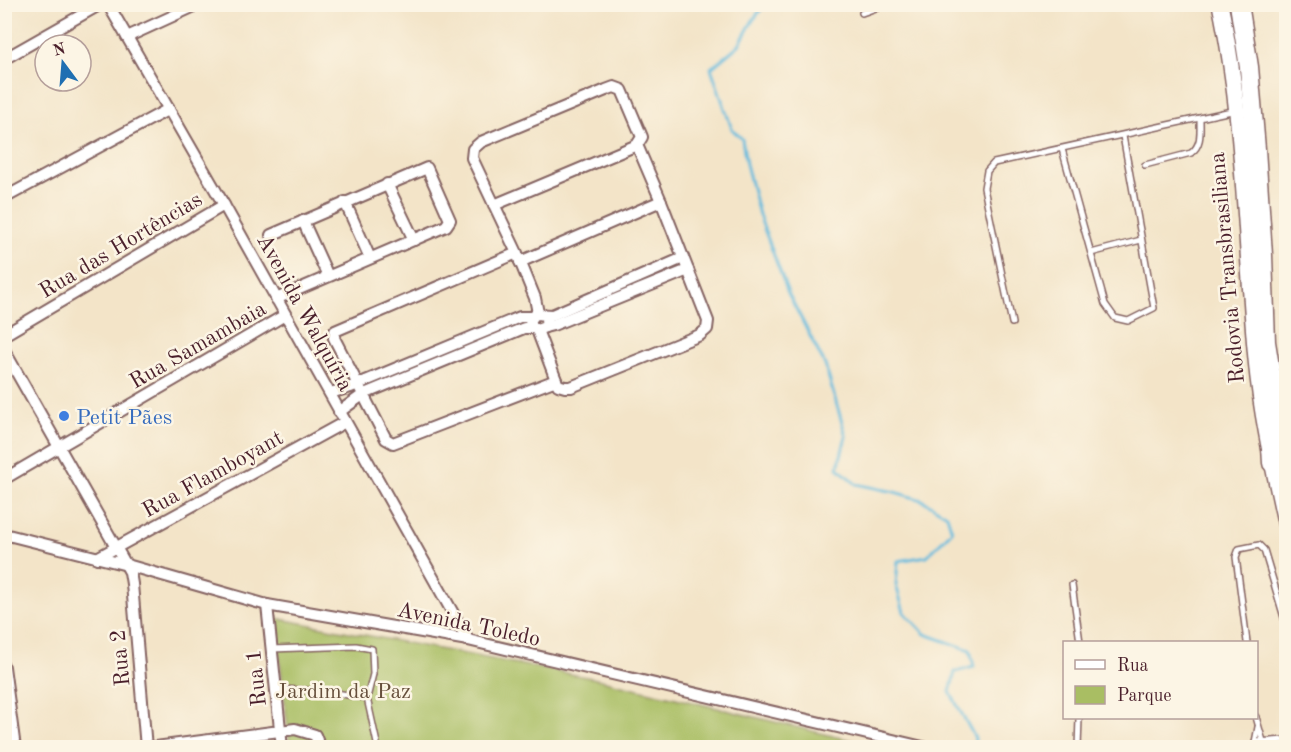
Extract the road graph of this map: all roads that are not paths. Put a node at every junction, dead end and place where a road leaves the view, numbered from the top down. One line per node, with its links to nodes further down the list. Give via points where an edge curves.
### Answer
1 (101, 4): 9 (street)
2 (108, 4): 8 (street, Avenida Walquíria)
3 (199, 4): 8 (street)
4 (887, 4): 7 (lane)
5 (1220, 4): 11 (main road, Rodovia Transbrasiliana)
6 (1239, 4): 45 (highway, Rodovia Transbrasiliana, via 1249,68 1263,255 1266,342 1262,383)
7 (862, 13)
8 (127, 37): 10 (street, Avenida Walquíria)
9 (4, 59)
10 (169, 109): 18 (street); 21 (street, Avenida Walquíria)
11 (1237, 110): 12 (lane); 45 (main road, Rodovia Transbrasiliana, via 1256,363)
12 (1200, 119): 13 (lane); 16 (lane, via 1197,149)
13 (1123, 136): 15 (lane); 26 (lane)
14 (637, 145): 19 (street); 22 (street); 22 (street, via 642,137 622,90 614,87 481,142 471,153)
15 (1062, 149): 27 (lane); 36 (lane, via 994,164 987,171 984,188)
16 (1145, 165)
17 (387, 184): 20 (street); 25 (street); 25 (street, via 427,168 450,220 446,226)
18 (4, 198)
19 (661, 201): 28 (street); 30 (street)
20 (345, 202): 23 (street); 29 (street)
21 (224, 205): 33 (street, Avenida Walquíria); 37 (street, Rua das Hortências)
22 (494, 205): 28 (street)
23 (303, 221): 24 (street); 32 (street)
24 (271, 235)
25 (414, 240): 29 (street)
26 (1141, 240): 27 (lane); 27 (lane, via 1154,308 1128,321 1115,318 1105,304)
27 (1091, 253)
28 (518, 257): 35 (street, via 536,298); 40 (street, via 335,331 334,338)
29 (370, 258): 32 (street)
30 (683, 258): 31 (street); 35 (street)
31 (688, 270): 35 (street, via 553,325); 39 (street, via 708,321 704,332 571,387 558,385)
32 (328, 276): 33 (street)
33 (276, 299): 34 (street, Avenida Walquíria)
34 (285, 315): 41 (street, Avenida Walquíria); 44 (street, Rua Samambaia)
35 (538, 322): 39 (street); 40 (street, via 520,317)
36 (1012, 324)
37 (4, 335)
38 (4, 350): 44 (street)
39 (556, 380): 40 (street, via 393,443 386,439)
40 (361, 389): 41 (street); 42 (street)
41 (330, 393): 42 (street, Avenida Walquíria)
42 (339, 412): 43 (street, Avenida Walquíria)
43 (345, 422): 49 (street, Rua Flamboyant); 55 (street, Avenida Walquíria)
44 (60, 447): 46 (street, Rua Samambaia); 49 (street)
45 (1279, 465): 47 (main road, Rodovia Transbrasiliana)
46 (4, 479)
47 (1287, 526)
48 (4, 534): 50 (street, Avenida Toledo)
49 (116, 548): 50 (street, Rua Flamboyant); 51 (street)
50 (97, 558): 51 (street, Avenida Toledo)
51 (127, 565): 53 (street, Avenida Toledo); 70 (street, Rua 2)
52 (1072, 585): 56 (lane)
53 (267, 604): 55 (street, Avenida Toledo); 58 (street, Rua 1)
54 (1287, 624): 57 (lane, via 1264,550 1258,545 1239,549 1236,557)
55 (468, 640): 74 (street, Avenida Toledo)
56 (1080, 641)
57 (1247, 641)
58 (272, 649): 60 (street, Rua 1); 61 (lane, via 372,649 373,674)
59 (4, 667): 69 (street)
60 (277, 689): 61 (lane); 65 (street, Rua 1)
61 (367, 698): 73 (lane)
62 (1078, 719): 75 (lane)
63 (1257, 719): 64 (lane)
64 (1258, 725): 67 (lane); 68 (lane)
65 (280, 731): 70 (street); 71 (street, Rua 1); 72 (street, via 295,729 315,735)
66 (1287, 740): 67 (lane)
67 (1265, 744): 68 (lane)
68 (1257, 745)
69 (15, 747)
70 (147, 747)
71 (282, 747)
72 (320, 747)
73 (378, 747)
74 (927, 747)
75 (1078, 747)

